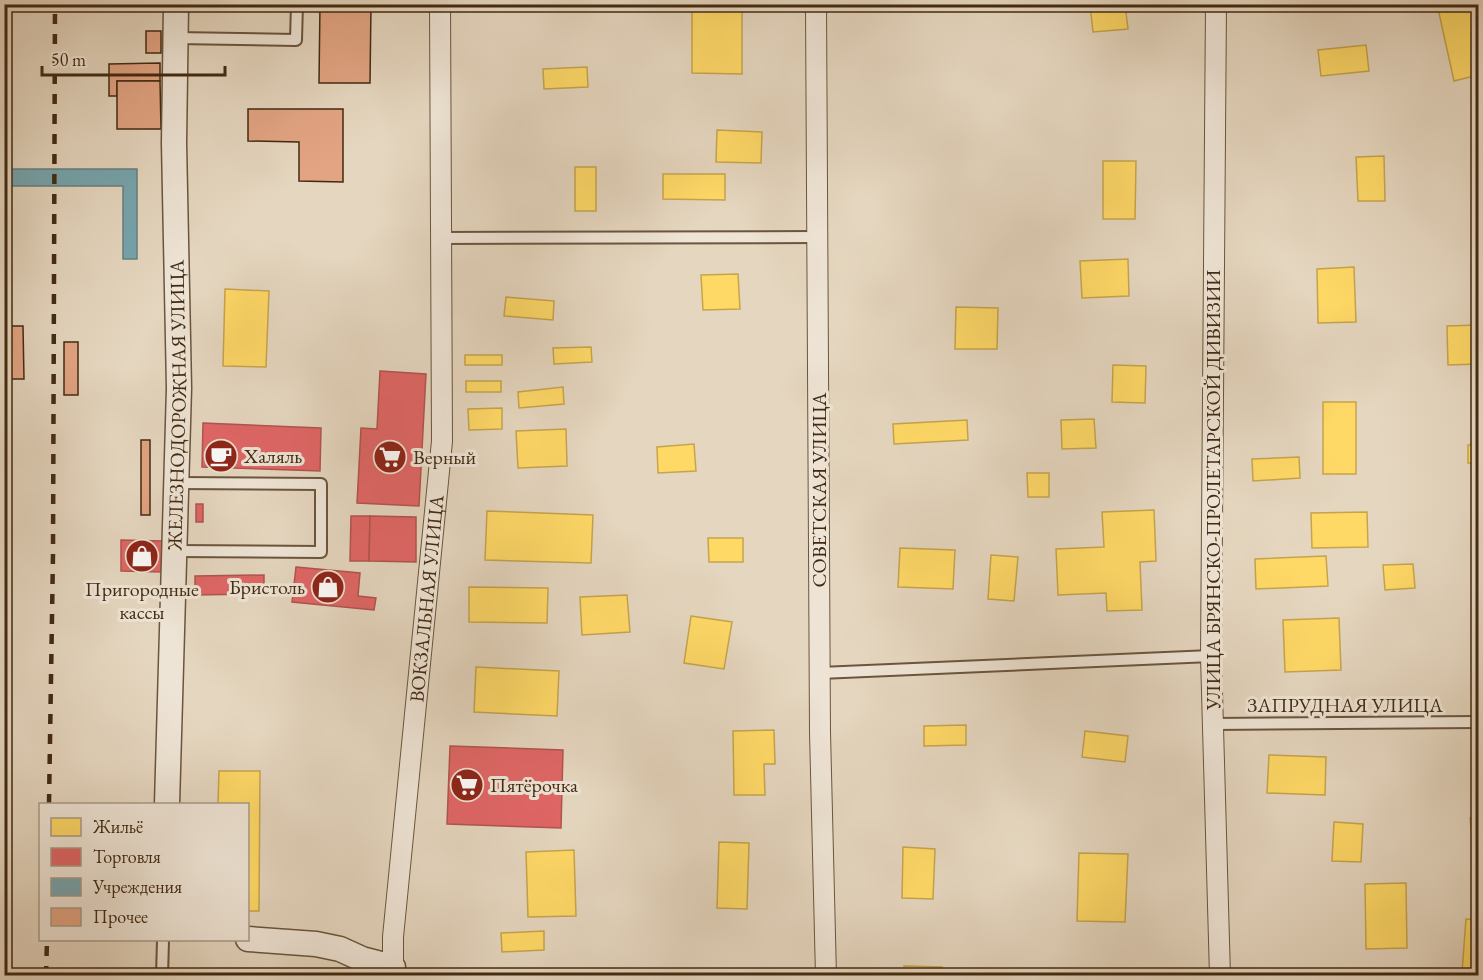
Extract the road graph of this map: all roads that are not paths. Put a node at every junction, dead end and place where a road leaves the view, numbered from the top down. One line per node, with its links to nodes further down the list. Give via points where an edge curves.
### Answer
1 (176, 4): 6 (street, ЖЕЛЕЗНОДОРОЖНАЯ УЛИЦА)
2 (297, 4): 6 (lane, via 296,40)
3 (440, 4): 8 (street, ВОКЗАЛЬНАЯ УЛИЦА)
4 (816, 4): 7 (street, СОВЕТСКАЯ УЛИЦА)
5 (1216, 4): 11 (street, УЛИЦА БРЯНСКО-ПРОЛЕТАРСКОЙ ДИВИЗИИ)
6 (175, 38): 9 (street, ЖЕЛЕЗНОДОРОЖНАЯ УЛИЦА)
7 (817, 237): 8 (lane); 12 (street, СОВЕТСКАЯ УЛИЦА)
8 (441, 238): 18 (street, ВОКЗАЛЬНАЯ УЛИЦА, via 442,441 393,936)
9 (177, 483): 10 (street, ЖЕЛЕЗНОДОРОЖНАЯ УЛИЦА); 10 (lane, via 321,484 321,552)
10 (175, 551): 15 (street, ЖЕЛЕЗНОДОРОЖНАЯ УЛИЦА)
11 (1211, 656): 12 (lane); 14 (street, УЛИЦА БРЯНСКО-ПРОЛЕТАРСКОЙ ДИВИЗИИ)
12 (820, 673): 20 (street, СОВЕТСКАЯ УЛИЦА)
13 (1479, 722): 14 (lane, ЗАПРУДНАЯ УЛИЦА)
14 (1212, 724): 21 (street, УЛИЦА БРЯНСКО-ПРОЛЕТАРСКОЙ ДИВИЗИИ)
15 (168, 803)
16 (249, 939): 18 (street, via 340,949)
17 (163, 941): 19 (lane)
18 (393, 971)
19 (162, 975)
20 (826, 975)
21 (1220, 975)

